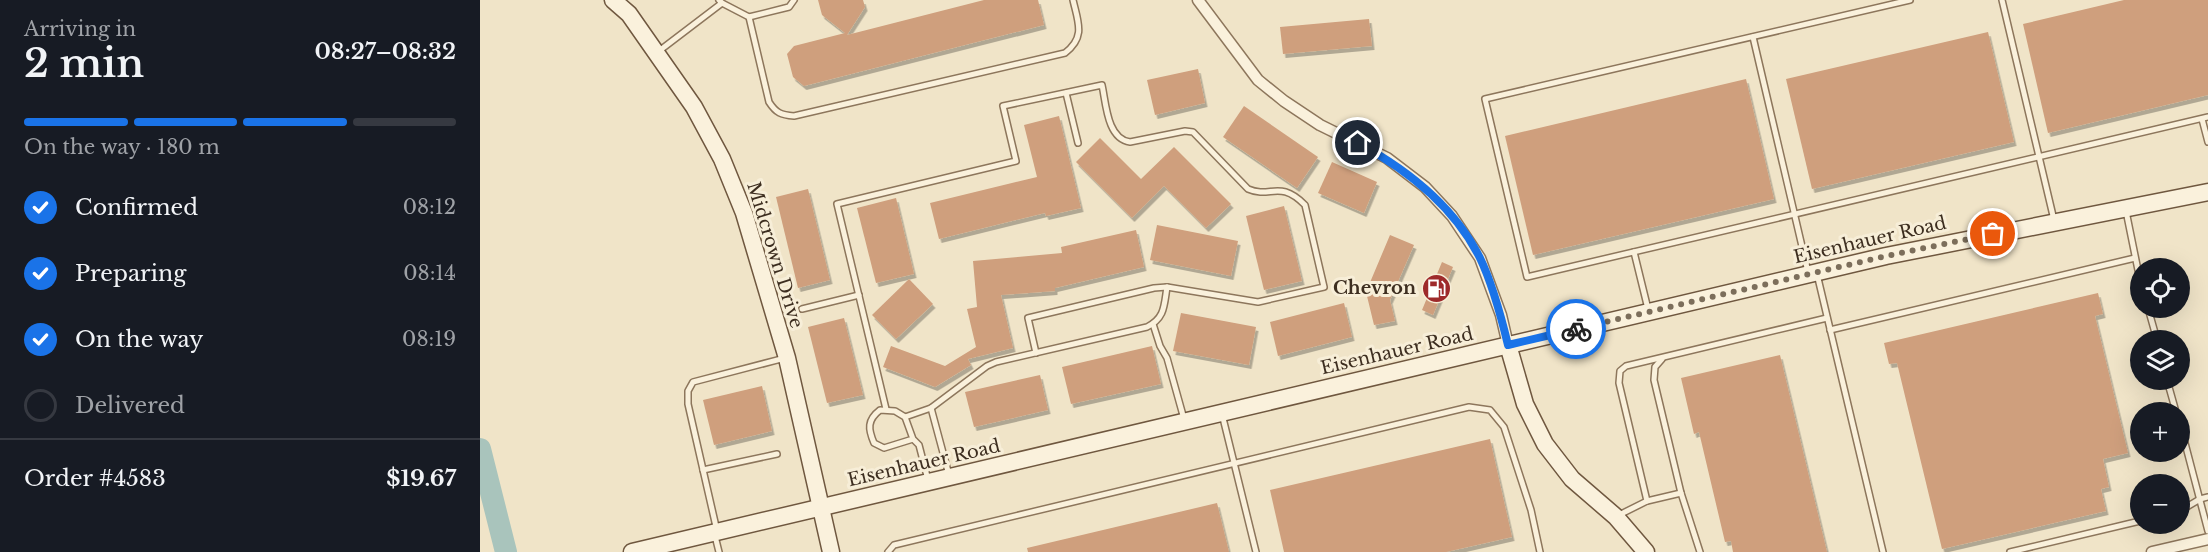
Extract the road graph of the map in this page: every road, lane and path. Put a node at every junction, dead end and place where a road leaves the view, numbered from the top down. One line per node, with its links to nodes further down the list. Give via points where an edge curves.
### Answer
1 (613, 0): 10 (main road, Midcrown Drive)
2 (794, 0): 8 (lane, via 789,6)
3 (1073, 0): 8 (lane, via 1079,38 1065,53 794,116 782,115 769,102)
4 (1198, 0): 31 (street, via 1258,80 1284,102 1320,125 1387,158 1445,208 1480,258)
5 (1910, 0): 9 (lane)
6 (2002, 0): 15 (lane)
7 (721, 2): 8 (lane); 10 (lane)
8 (749, 17)
9 (1753, 37): 18 (lane); 20 (lane, via 1485,99 1527,277)
10 (658, 52): 34 (main road, Midcrown Drive, via 722,159 744,213)
11 (1066, 93): 14 (lane); 24 (lane, via 1102,85 1112,130 1124,141 1193,132 1248,189 1285,191 1305,205 1324,287 1258,302); 25 (lane, via 1003,106 1016,161 837,204)
12 (2205, 118): 13 (lane); 15 (lane)
13 (2208, 142)
14 (1078, 143)
15 (2039, 157): 18 (lane); 19 (lane)
16 (2208, 192): 17 (main road, Eisenhauer Road)
17 (2125, 209): 19 (main road, Eisenhauer Road); 21 (lane)
18 (1794, 214): 20 (lane); 23 (lane)
19 (2055, 223): 23 (main road, Eisenhauer Road)
20 (1634, 252): 27 (lane)
21 (2134, 258)
22 (2130, 259): 30 (lane)
23 (1812, 273): 27 (main road, Eisenhauer Road); 28 (lane)
24 (1167, 287): 29 (lane, via 1162,315); 32 (lane, via 1028,318)
25 (859, 295): 26 (lane); 36 (lane)
26 (801, 309)
27 (1649, 312): 31 (main road, Eisenhauer Road)
28 (1827, 318): 30 (lane); 33 (lane)
29 (1153, 324): 32 (lane); 39 (lane, via 1167,358)
30 (1830, 330): 66 (lane)
31 (1508, 345): 37 (main road, Eisenhauer Road); 53 (main road, via 1525,404 1545,444 1572,479)
32 (1036, 353): 35 (lane, via 987,366)
33 (1671, 355): 47 (lane, via 1659,361 1654,374); 50 (lane, via 1620,370 1619,383)
34 (787, 358): 44 (lane, via 693,381 688,404); 52 (main road, Midcrown Drive)
35 (931, 408): 38 (lane); 45 (lane)
36 (886, 409): 38 (lane); 40 (lane, via 873,415 869,422 874,443 884,448)
37 (1222, 412): 39 (main road, Eisenhauer Road); 43 (lane)
38 (905, 417): 40 (lane)
39 (1184, 422): 45 (main road, Eisenhauer Road)
40 (913, 440): 46 (lane, via 919,445)
41 (777, 454): 44 (lane)
42 (2190, 462): 49 (lane)
43 (1234, 465): 62 (lane, via 894,545); 63 (lane); 64 (lane, via 1469,407 1490,411 1504,427)
44 (703, 470): 56 (lane)
45 (950, 477): 46 (main road, Eisenhauer Road)
46 (928, 482): 52 (main road, Eisenhauer Road)
47 (1681, 493): 50 (lane); 65 (lane)
48 (2208, 497): 49 (lane)
49 (2200, 499): 51 (lane); 55 (lane)
50 (1647, 501): 53 (lane)
51 (2190, 505)
52 (821, 508): 56 (main road, Eisenhauer Road); 61 (main road, Midcrown Drive)
53 (1616, 517): 58 (main road)
54 (2130, 522): 67 (lane)
55 (2208, 531)
56 (716, 533): 59 (main road, Eisenhauer Road); 60 (lane)
57 (2208, 539): 68 (street)
58 (1639, 547)
59 (632, 552)
60 (719, 552)
61 (831, 552)
62 (888, 552)
63 (1256, 552)
64 (1540, 552)
65 (1700, 552)
66 (1884, 552)
67 (2010, 552)
68 (2152, 552)

